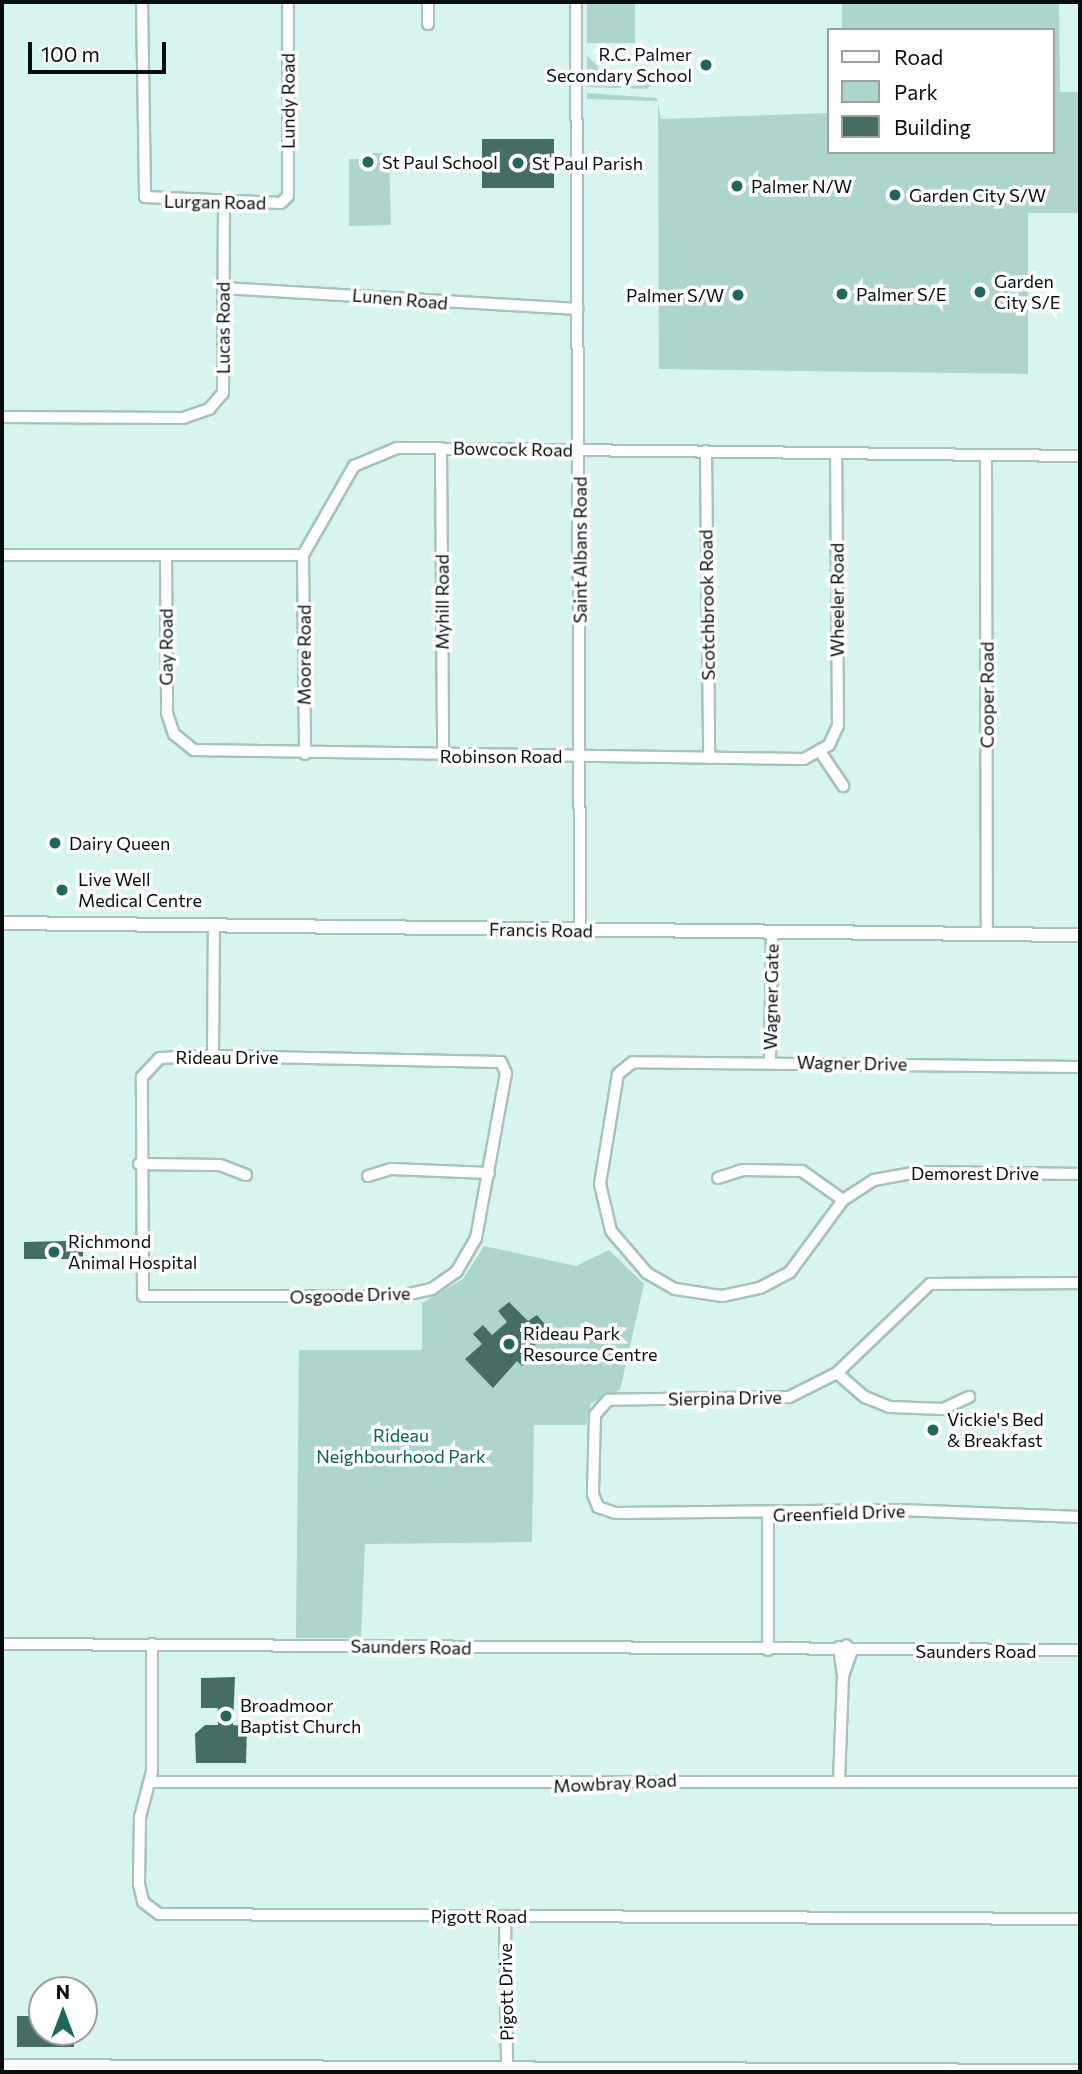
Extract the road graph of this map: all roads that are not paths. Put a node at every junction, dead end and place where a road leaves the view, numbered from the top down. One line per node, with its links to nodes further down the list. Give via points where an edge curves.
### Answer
1 (142, 2): 7 (street, Lurgan Road, via 145,197)
2 (288, 2): 6 (street, Lundy Road)
3 (428, 2): 5 (street)
4 (576, 2): 9 (street, Saint Albans Road)
5 (428, 24)
6 (286, 200): 7 (street, Lurgan Road)
7 (224, 202): 8 (street, Lucas Road)
8 (223, 288): 9 (street, Lunen Road); 10 (street, Lucas Road, via 223,393 209,409 183,418)
9 (577, 309): 12 (street, Saint Albans Road)
10 (2, 417)
11 (441, 448): 12 (street, Bowcock Road); 18 (street, Bowcock Road, via 384,449 362,459); 23 (street, Myhill Road)
12 (579, 450): 13 (street, Bowcock Road); 24 (street, Saint Albans Road)
13 (706, 451): 14 (street, Bowcock Road); 25 (street, Scotchbrook Road)
14 (836, 453): 15 (street, Bowcock Road); 21 (street, Wheeler Road, via 838,726)
15 (986, 456): 16 (street, Bowcock Road); 31 (street, Cooper Road)
16 (1080, 456)
17 (2, 555): 19 (street)
18 (303, 555): 19 (street); 22 (street, Moore Road)
19 (166, 557): 20 (street, Gay Road, via 167,713)
20 (174, 734): 22 (street, Robinson Road, via 204,752)
21 (821, 753): 25 (street, Robinson Road, via 804,759); 26 (street)
22 (305, 754): 23 (street, Robinson Road)
23 (443, 756): 24 (street, Robinson Road)
24 (581, 756): 25 (street, Robinson Road); 29 (street, Saint Albans Road)
25 (709, 758)
26 (843, 786)
27 (2, 923): 28 (street, Francis Road)
28 (214, 926): 29 (street, Francis Road); 33 (street)
29 (580, 931): 30 (street, Francis Road)
30 (772, 933): 31 (street, Francis Road); 34 (street, Wagner Gate)
31 (987, 934): 32 (street, Francis Road)
32 (1080, 935)
33 (213, 1056): 35 (street, Rideau Drive); 38 (street, Rideau Drive, via 160,1058 146,1067)
34 (770, 1061): 36 (street, Wagner Drive); 37 (street, Wagner Drive)
35 (501, 1062): 39 (street, Osgoode Drive, via 506,1073)
36 (624, 1065): 44 (street, Demorest Drive, via 602,1154 602,1203 628,1256 662,1284 712,1296 760,1289 802,1261)
37 (1080, 1067)
38 (139, 1164): 41 (street, via 220,1165); 46 (street, Rideau Drive)
39 (489, 1173): 42 (street, via 391,1169); 46 (street, Osgoode Drive, via 470,1253 432,1289 399,1296)
40 (1080, 1174): 44 (street, Demorest Drive, via 903,1173 874,1180)
41 (246, 1175)
42 (368, 1176)
43 (718, 1178): 44 (street, via 743,1170 802,1171)
44 (843, 1200)
45 (1080, 1283): 47 (street, Sierpina Drive, via 930,1284)
46 (143, 1296)
47 (837, 1373): 48 (street, via 865,1398 890,1407 943,1409); 49 (street, Sierpina Drive, via 775,1399 603,1403 594,1423)
48 (969, 1397)
49 (598, 1507): 50 (street, Greenfield Drive, via 615,1513)
50 (768, 1515): 51 (street, Greenfield Drive, via 900,1510); 54 (street)
51 (1080, 1517)
52 (2, 1644): 53 (street, Saunders Road)
53 (152, 1644): 54 (street, Saunders Road); 58 (street, Pigott Road)
54 (768, 1650): 56 (street, Saunders Road)
55 (1080, 1650): 56 (street, Saunders Road)
56 (843, 1654): 57 (street)
57 (839, 1780): 58 (street, Mowbray Road, via 628,1779 554,1787); 59 (street, Mowbray Road)
58 (150, 1782): 60 (street, Pigott Road, via 140,1817 139,1884 151,1912)
59 (1080, 1782)
60 (505, 1917): 61 (street, Pigott Road); 63 (street, Pigott Drive)
61 (1080, 1919)
62 (2, 2066): 64 (street)
63 (507, 2067): 64 (street); 65 (street)
64 (322, 2070)
65 (1080, 2071)

